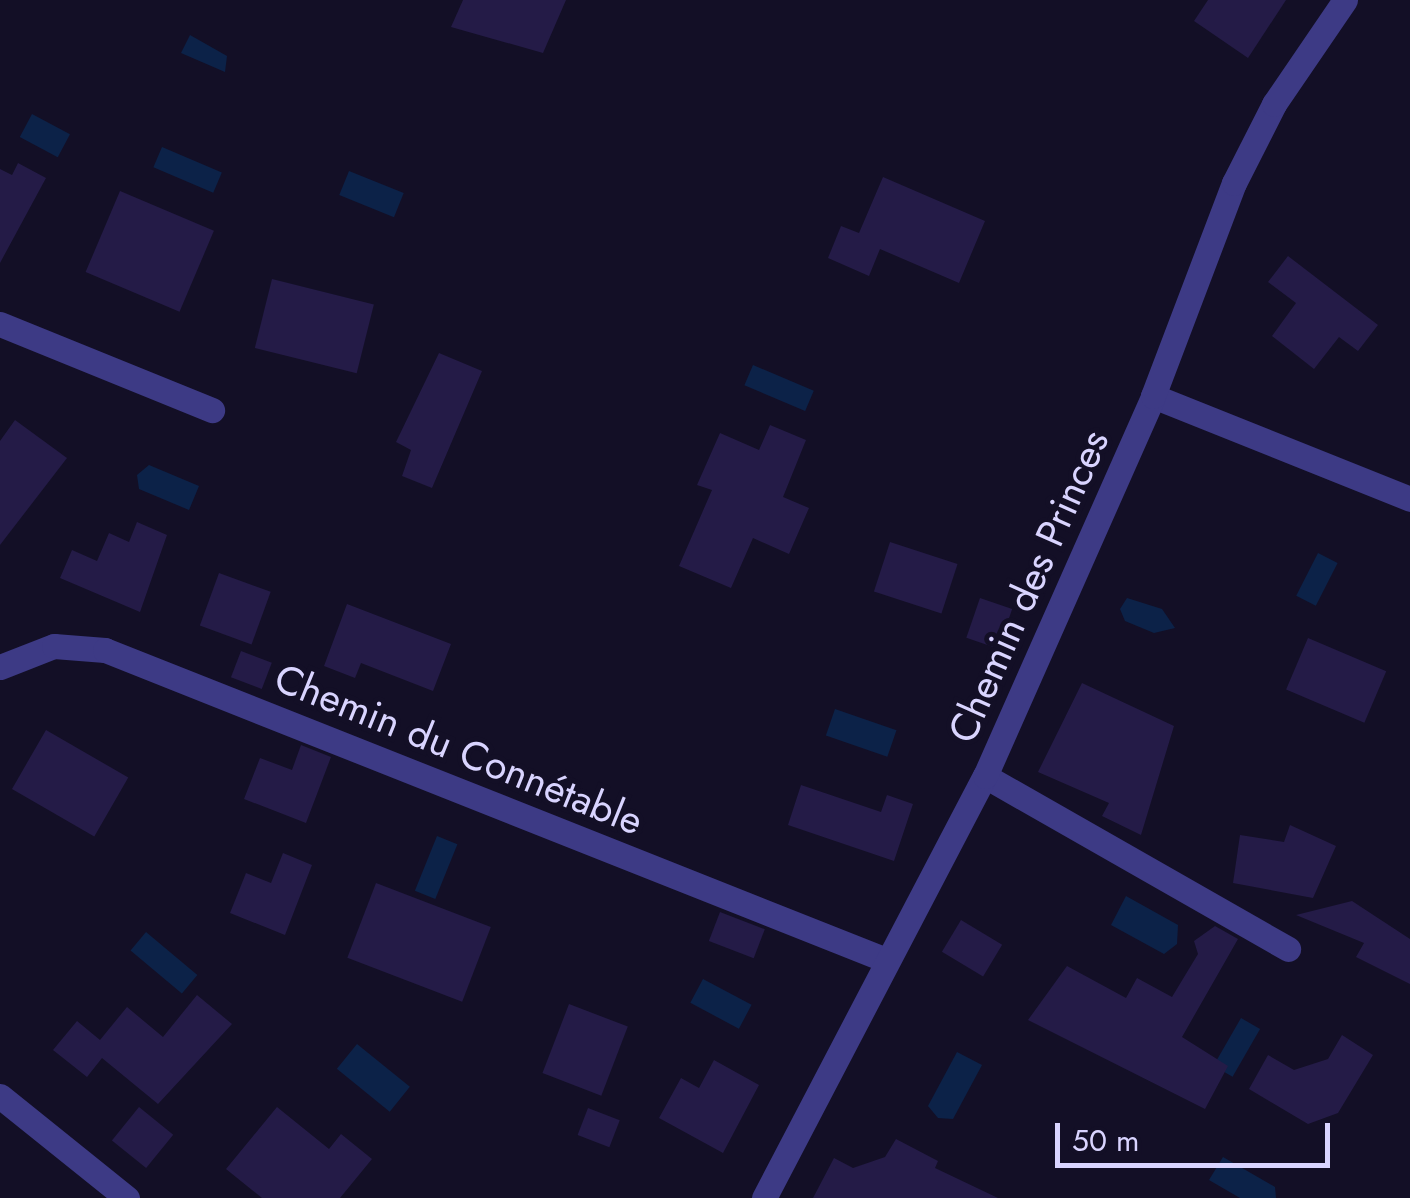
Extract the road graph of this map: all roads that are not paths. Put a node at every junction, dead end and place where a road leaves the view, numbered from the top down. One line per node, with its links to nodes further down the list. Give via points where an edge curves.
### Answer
1 (1346, 0): 3 (street, Chemin des Princes, via 1274,104 1234,183)
2 (0, 324): 4 (street)
3 (1153, 396): 5 (street); 7 (street, Chemin des Princes)
4 (212, 410)
5 (1410, 499)
6 (0, 668): 9 (street, Chemin du Connétable, via 54,646 104,650)
7 (985, 776): 8 (street); 9 (street, Chemin des Princes)
8 (1288, 949)
9 (886, 960): 12 (street, Chemin des Princes)
10 (0, 1096): 11 (street)
11 (128, 1198)
12 (764, 1198)

